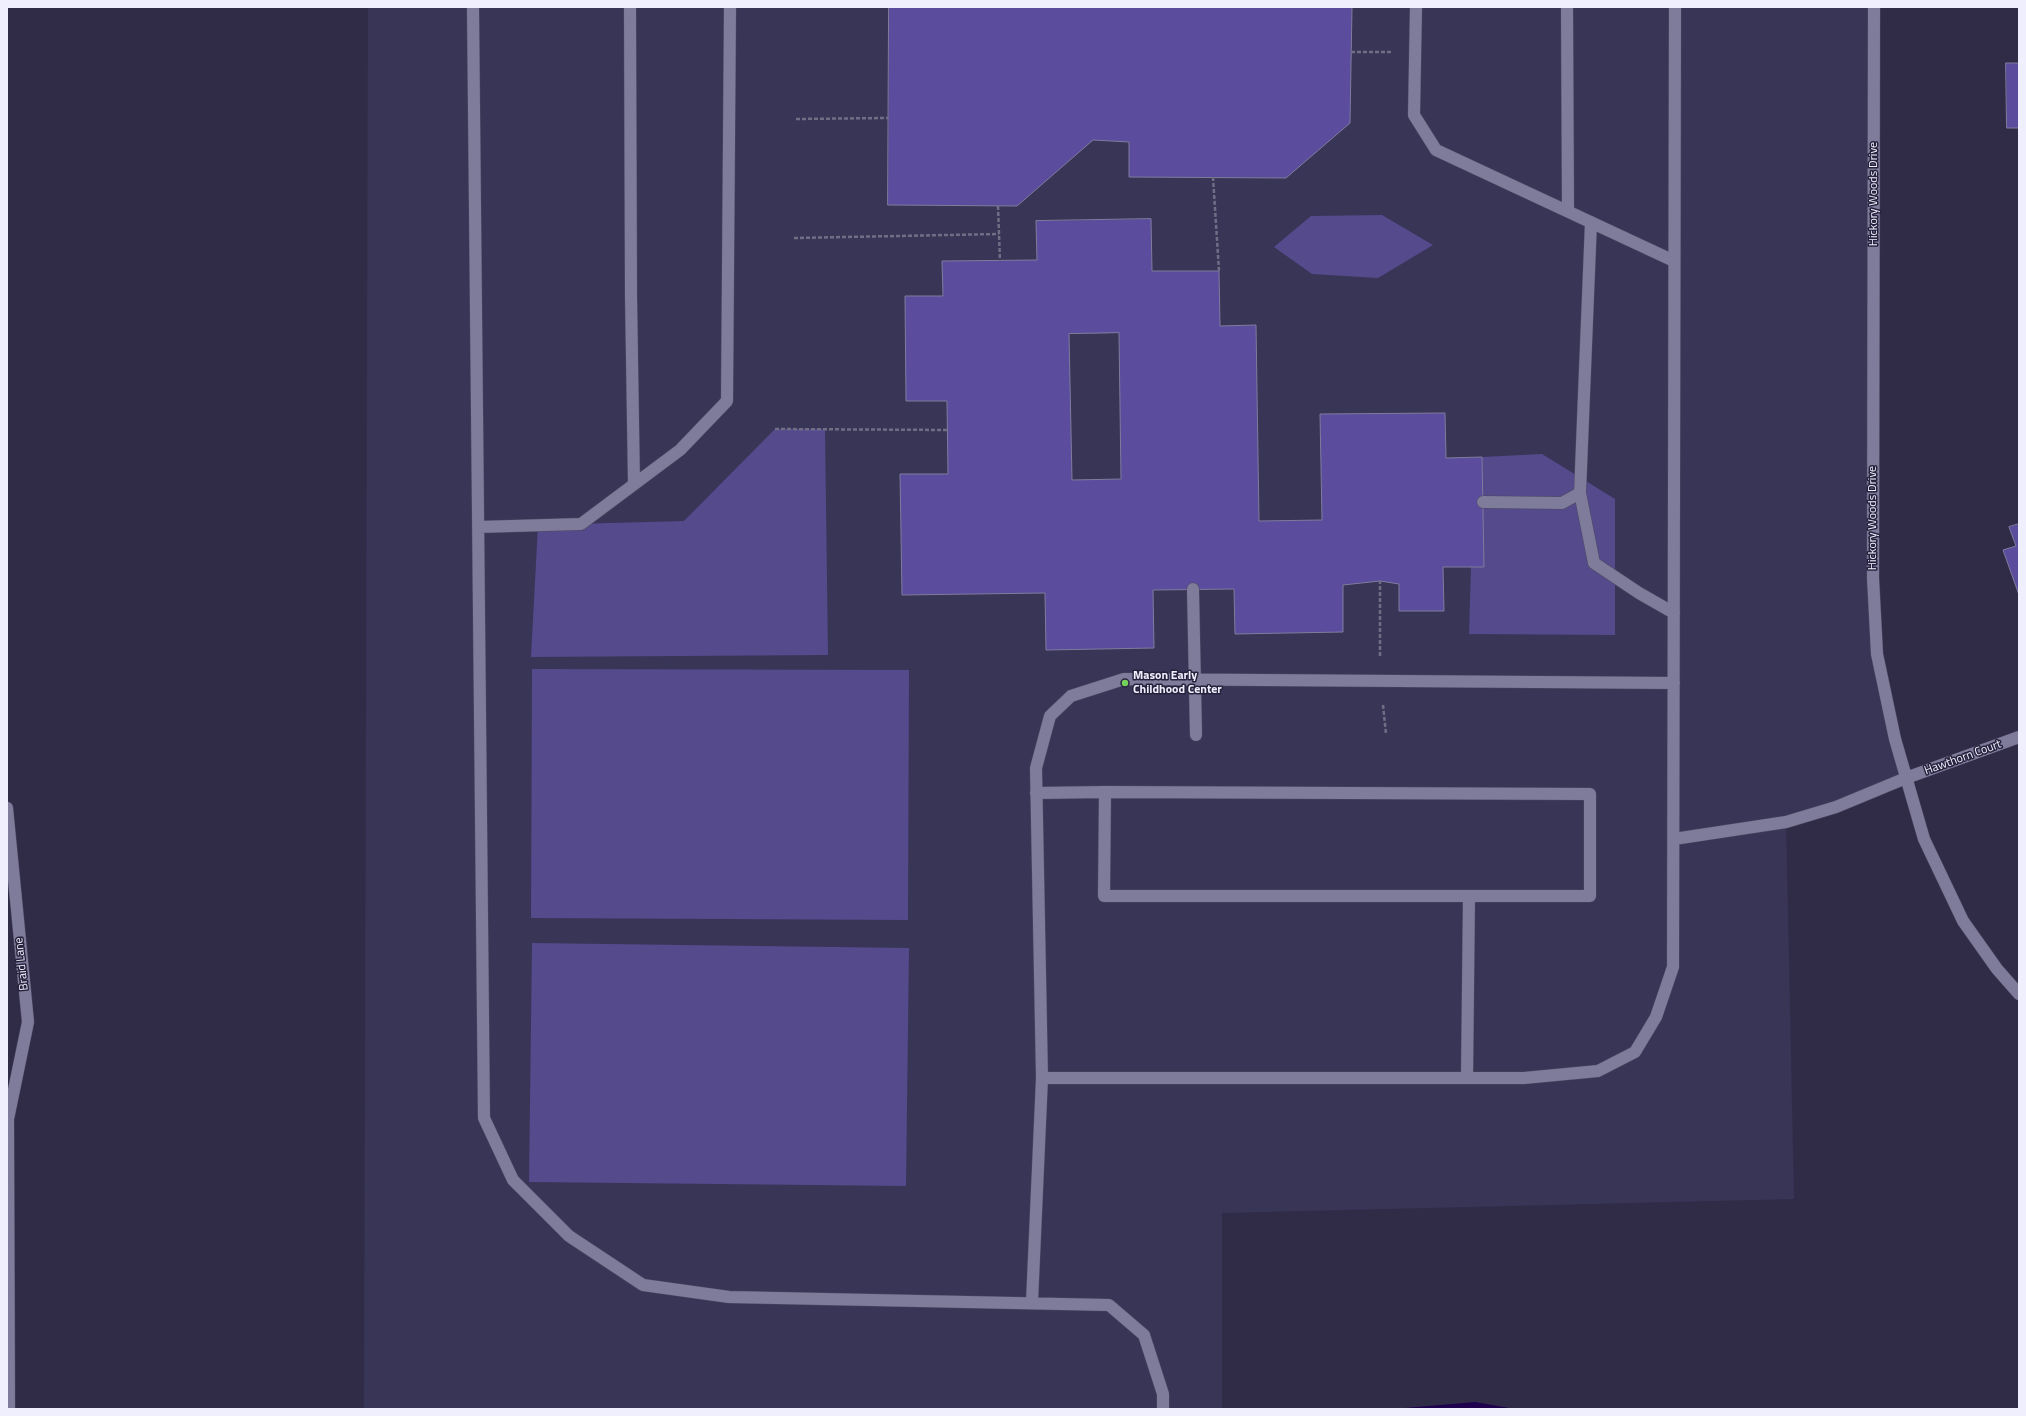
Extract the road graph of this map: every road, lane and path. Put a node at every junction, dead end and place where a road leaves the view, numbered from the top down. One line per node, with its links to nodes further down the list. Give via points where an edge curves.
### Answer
1 (473, 7): 26 (street)
2 (630, 7): 23 (street)
3 (730, 7): 23 (street, via 727,401 680,450)
4 (1416, 7): 9 (street)
5 (1567, 7): 14 (street)
6 (1675, 7): 19 (street)
7 (1874, 7): 33 (street, Hickory Woods Drive, via 1873,578 1877,654)
8 (1351, 52): 9 (path)
9 (1415, 53): 14 (street, via 1414,115 1436,150)
10 (888, 118): 11 (path)
11 (796, 119)
12 (1213, 177): 20 (path)
13 (998, 206): 16 (path)
14 (1568, 211): 15 (street)
15 (1591, 222): 19 (street); 24 (street)
16 (999, 234): 17 (path); 18 (path)
17 (794, 238)
18 (1000, 260)
19 (1674, 261): 28 (street)
20 (1219, 271)
21 (775, 429): 22 (path)
22 (948, 430)
23 (634, 484): 26 (street, via 581,524)
24 (1580, 492): 25 (street, via 1562,502); 28 (street, via 1594,563)
25 (1483, 502)
26 (478, 527): 43 (street, via 484,1118 513,1180 569,1236 643,1285 729,1297)
27 (1193, 589): 29 (street)
28 (1674, 613): 30 (street)
29 (1195, 679): 30 (street); 31 (street); 35 (street, via 1124,679 1072,696 1050,716 1036,768)
30 (1674, 683): 37 (street)
31 (1196, 735)
32 (2019, 737): 33 (street, Hawthorn Court)
33 (1906, 778): 37 (street, Hawthorn Court, via 1836,807 1786,822); 39 (street, Hickory Woods Drive, via 1924,839 1963,921 1997,969)
34 (1105, 792): 35 (street); 38 (street, via 1104,896); 38 (street, via 1590,794 1590,896)
35 (1036, 793): 40 (street)
36 (7, 808): 42 (street, Braid Lane, via 28,1022)
37 (1674, 839): 41 (street, via 1673,967 1656,1017 1635,1052 1598,1071 1524,1078)
38 (1469, 896): 41 (street)
39 (2019, 994)
40 (1042, 1078): 41 (street); 43 (street)
41 (1467, 1078)
42 (8, 1116): 44 (street, Braid Lane)
43 (1032, 1302): 45 (street, via 1109,1305 1144,1335 1163,1394)
44 (9, 1409)
45 (1163, 1409)

